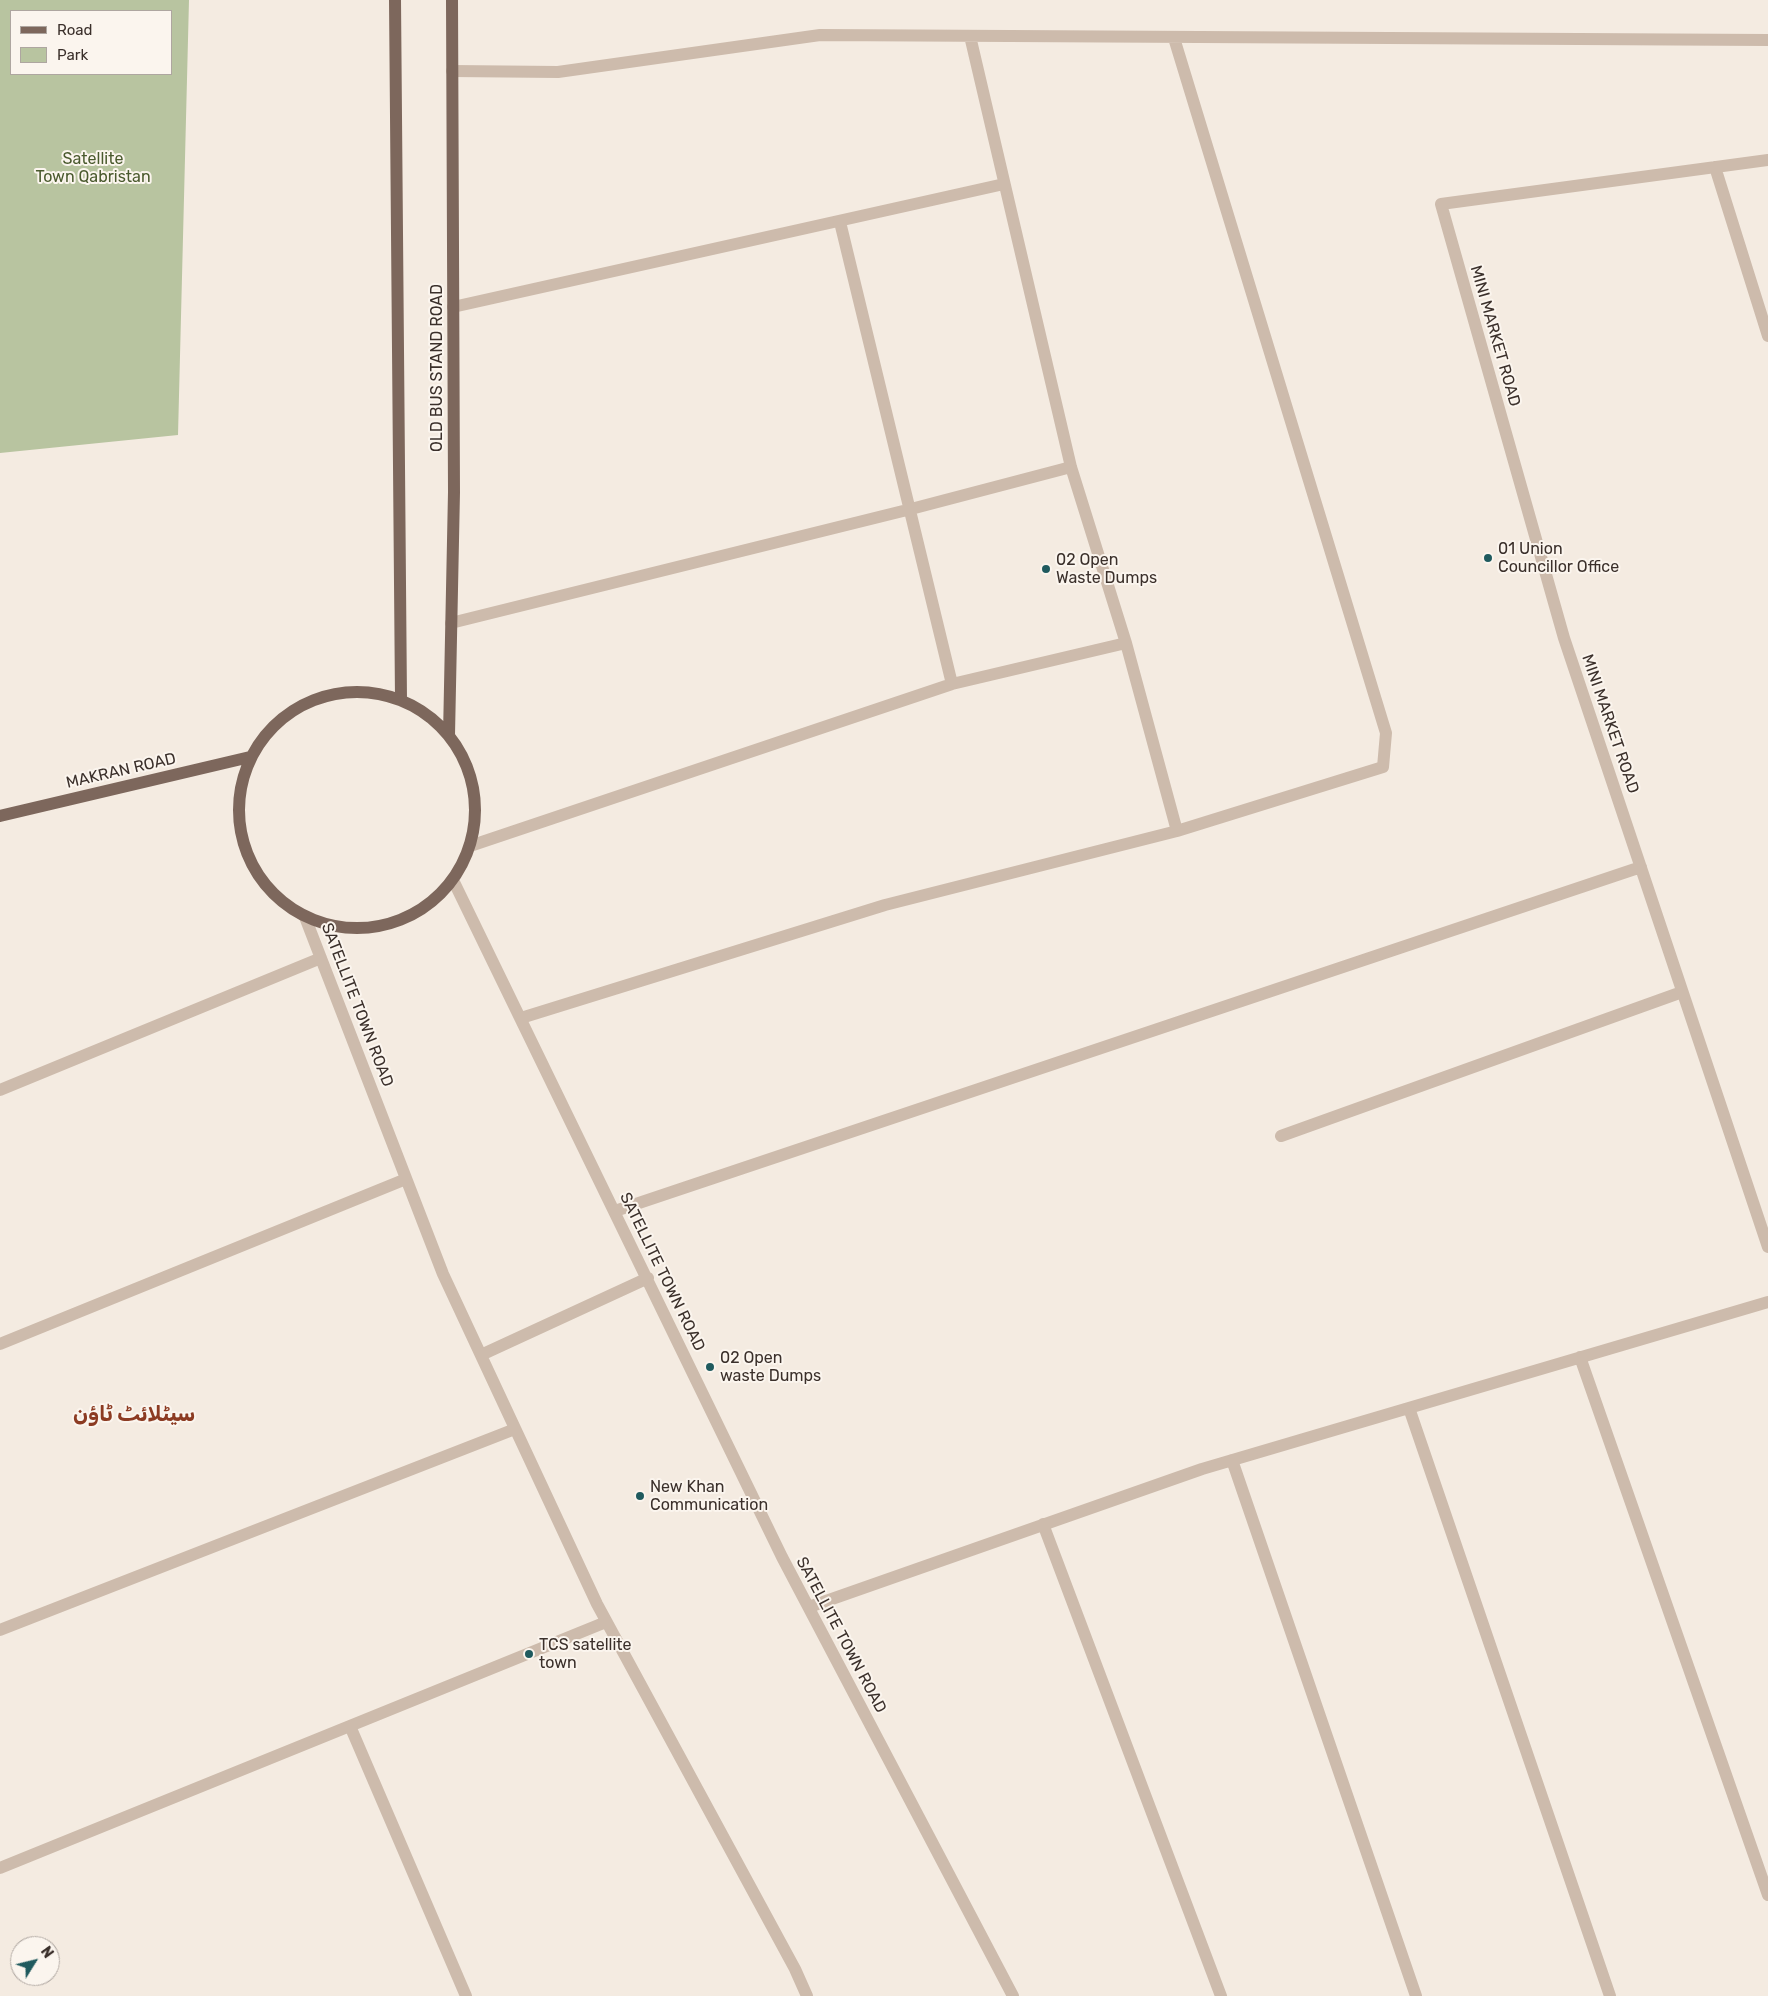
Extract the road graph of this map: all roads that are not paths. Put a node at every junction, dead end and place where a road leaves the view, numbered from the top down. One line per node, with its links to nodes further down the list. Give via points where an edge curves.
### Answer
1 (395, 0): 18 (main road)
2 (452, 0): 6 (main road, OLD BUS STAND ROAD)
3 (970, 36): 4 (street); 6 (street, via 820,35 558,72); 9 (street)
4 (1174, 38): 5 (street); 22 (street, via 1386,733 1383,767)
5 (1768, 40)
6 (452, 71): 11 (main road, OLD BUS STAND ROAD)
7 (1768, 160): 8 (street)
8 (1715, 167): 12 (street); 24 (street, MINI MARKET ROAD, via 1441,204 1564,638)
9 (1004, 184): 10 (street); 13 (street)
10 (840, 222): 11 (street); 14 (street)
11 (453, 307): 15 (main road, OLD BUS STAND ROAD)
12 (1768, 336)
13 (1071, 467): 14 (street); 16 (street)
14 (911, 509): 15 (street); 17 (street)
15 (451, 623): 19 (main road, OLD BUS STAND ROAD)
16 (1126, 643): 17 (street); 22 (street)
17 (952, 684): 23 (street)
18 (401, 699): 19 (main road, via 427,714); 20 (main road, via 367,691 331,694 298,706 270,728)
19 (449, 735): 23 (main road, via 468,769 476,807)
20 (250, 757): 21 (main road, MAKRAN ROAD); 26 (main road, via 240,793 240,830 252,865 275,895)
21 (0, 816)
22 (1177, 831): 29 (street, via 885,905)
23 (470, 846): 25 (main road)
24 (1641, 867): 28 (street, MINI MARKET ROAD); 33 (street)
25 (453, 880): 26 (main road, via 424,908 386,925 345,928); 29 (street, SATELLITE TOWN ROAD)
26 (305, 917): 27 (street, SATELLITE TOWN ROAD)
27 (321, 958): 30 (street); 32 (street, SATELLITE TOWN ROAD)
28 (1682, 992): 31 (street); 34 (street, MINI MARKET ROAD)
29 (521, 1018): 33 (street, SATELLITE TOWN ROAD)
30 (0, 1090)
31 (1281, 1136)
32 (406, 1179): 37 (street); 38 (street, SATELLITE TOWN ROAD, via 443,1274)
33 (615, 1211): 35 (street, SATELLITE TOWN ROAD)
34 (1768, 1247)
35 (648, 1278): 38 (street); 44 (street, SATELLITE TOWN ROAD)
36 (1768, 1302): 39 (street)
37 (0, 1344)
38 (481, 1355): 41 (street, SATELLITE TOWN ROAD)
39 (1580, 1357): 40 (street); 49 (street)
40 (1409, 1408): 42 (street); 55 (street)
41 (515, 1429): 45 (street, SATELLITE TOWN ROAD); 46 (street)
42 (1232, 1460): 43 (street); 54 (street)
43 (1043, 1524): 44 (street); 53 (street)
44 (808, 1607): 52 (street, SATELLITE TOWN ROAD)
45 (606, 1622): 47 (street); 51 (street, SATELLITE TOWN ROAD)
46 (0, 1630)
47 (350, 1726): 48 (street); 50 (street)
48 (0, 1868)
49 (1768, 1895)
50 (466, 1996)
51 (807, 1996)
52 (1013, 1996)
53 (1221, 1996)
54 (1416, 1996)
55 (1610, 1996)

